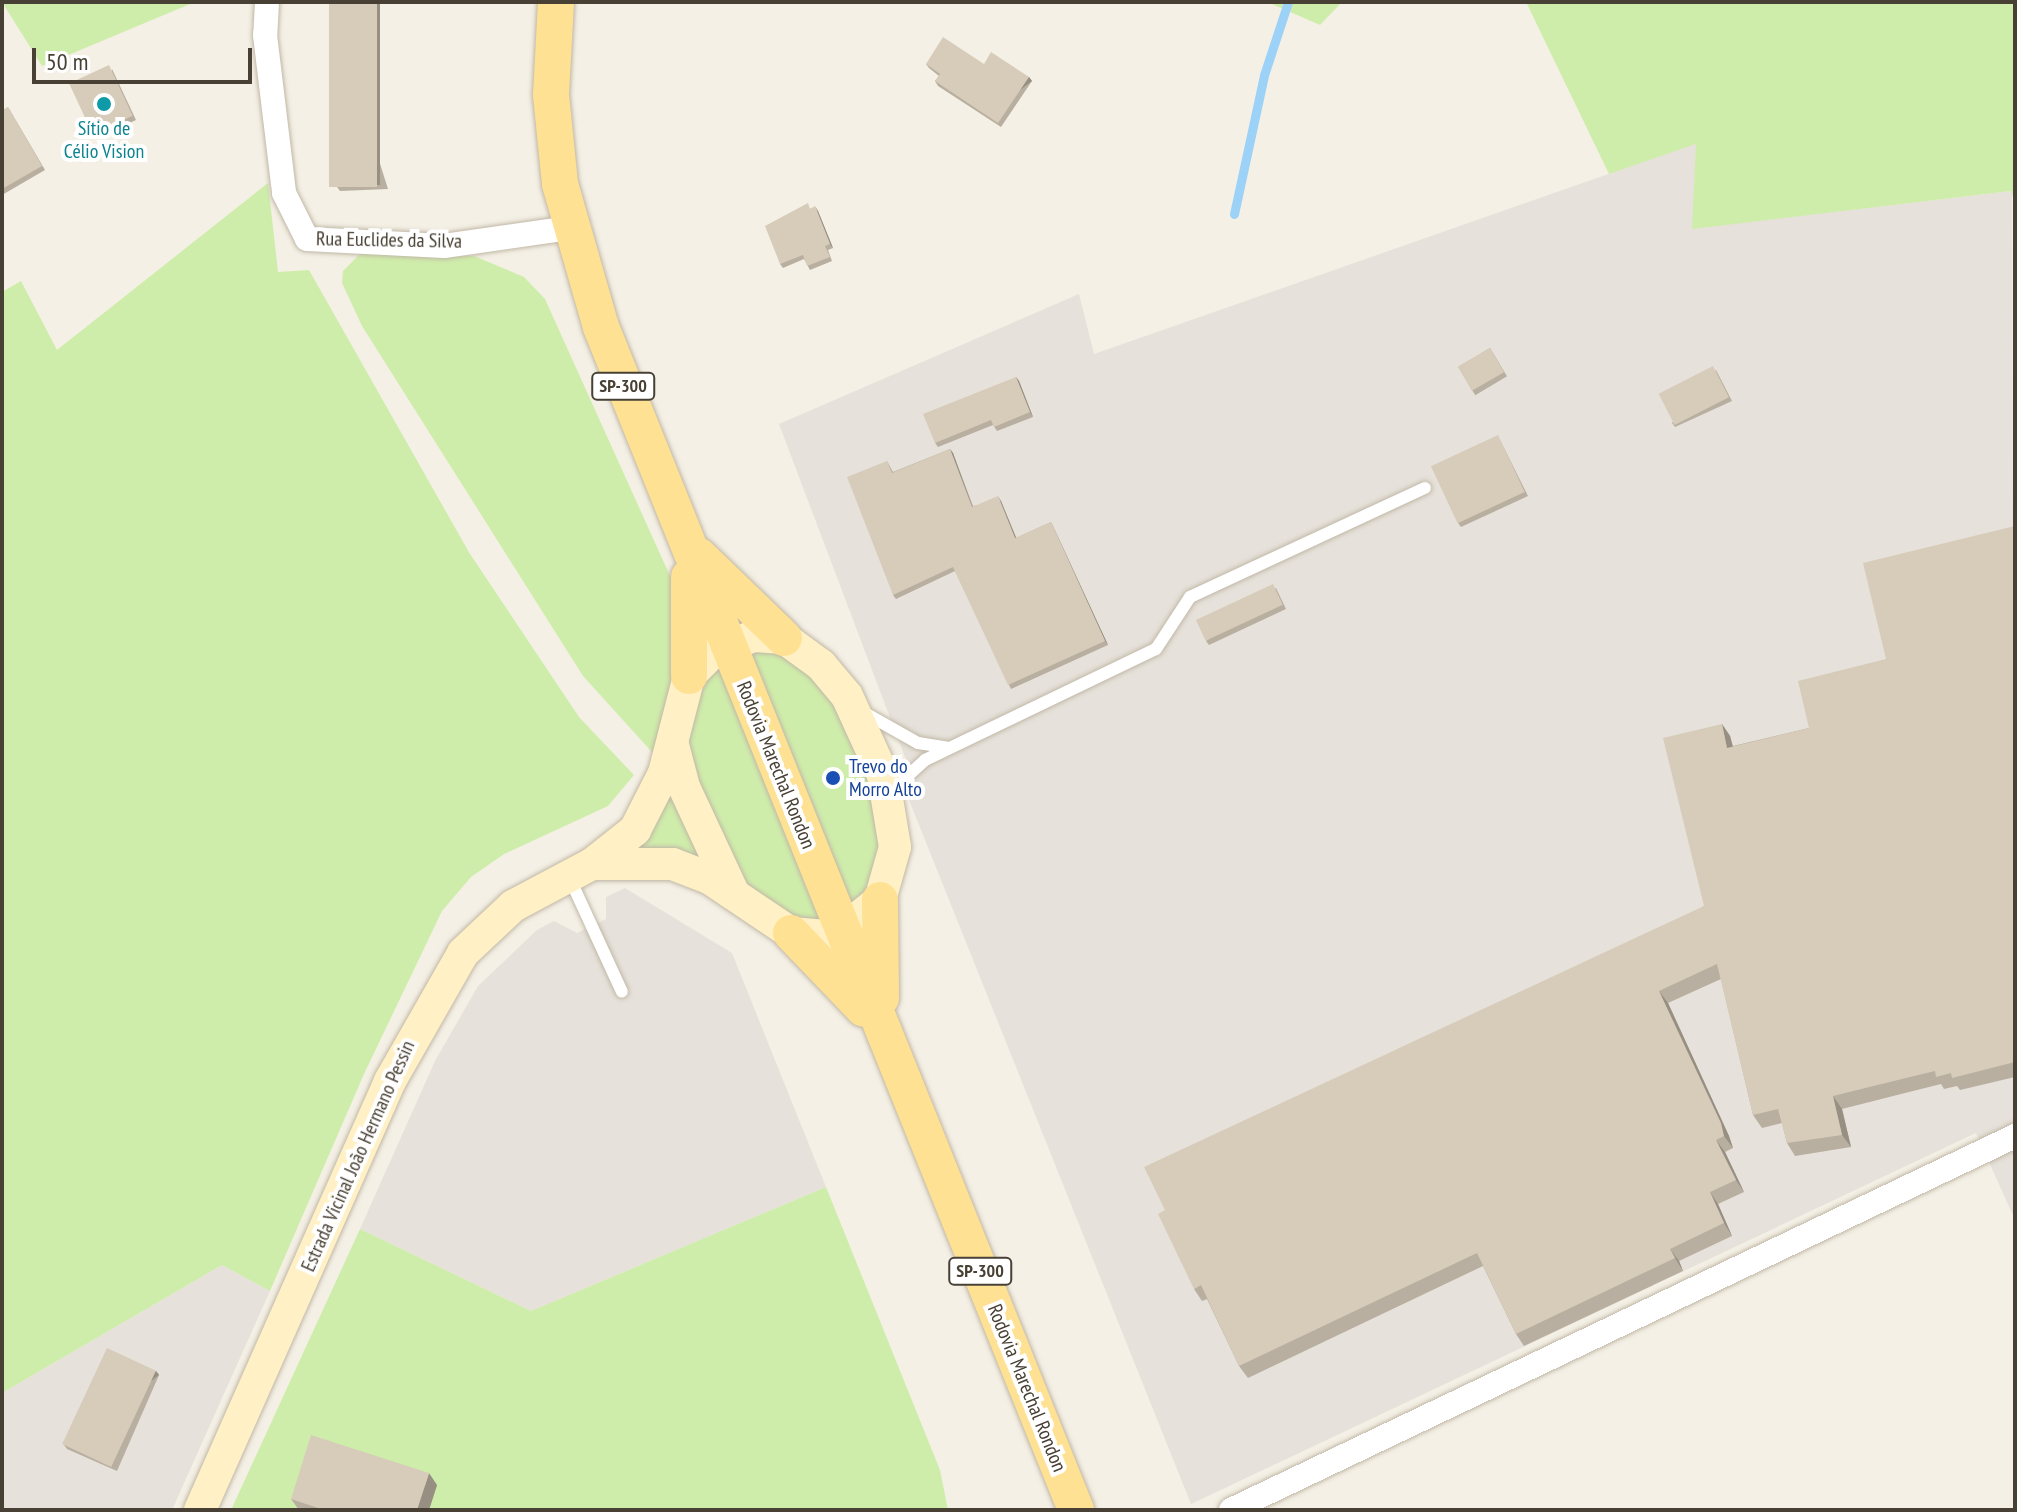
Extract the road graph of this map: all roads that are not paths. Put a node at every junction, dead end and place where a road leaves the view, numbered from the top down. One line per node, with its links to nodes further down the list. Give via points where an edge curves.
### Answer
1 (267, 2): 3 (street, Rua Euclides da Silva, via 265,35 284,193 307,239 444,246)
2 (556, 2): 3 (main road, Rodovia Marechal Rondon / SP-300, via 551,95)
3 (569, 228): 5 (main road, Rodovia Marechal Rondon / SP-300)
4 (1425, 488): 11 (lane, via 1190,597 1156,649)
5 (685, 540): 6 (main road); 7 (main road, Rodovia Marechal Rondon / SP-300); 8 (main road, via 693,643)
6 (784, 638): 7 (main road, via 754,636); 9 (main road, via 821,665)
7 (727, 644): 8 (main road); 16 (main road, Rodovia Marechal Rondon / SP-300)
8 (689, 676): 10 (main road, Estrada Vicinal João Hermano Pessin)
9 (854, 707): 11 (lane, via 918,743); 12 (main road)
10 (673, 745): 13 (main road, Estrada Vicinal João Hermano Pessin, via 646,816); 14 (main road, via 697,816)
11 (951, 748): 12 (lane, via 909,772)
12 (888, 794): 15 (main road, via 895,847)
13 (580, 870): 14 (main road, via 673,864); 18 (lane); 21 (main road, Estrada Vicinal João Hermano Pessin, via 498,919 463,953 432,1001 390,1081)
14 (736, 896): 17 (main road)
15 (880, 900): 16 (main road); 19 (main road)
16 (843, 930): 17 (main road, via 812,937); 19 (main road, Rodovia Marechal Rondon / SP-300)
17 (791, 933): 19 (main road)
18 (622, 992)
19 (884, 1032): 22 (main road, Rodovia Marechal Rondon / SP-300)
20 (2015, 1136): 23 (street)
21 (200, 1510)
22 (1076, 1510)
23 (1231, 1510)

